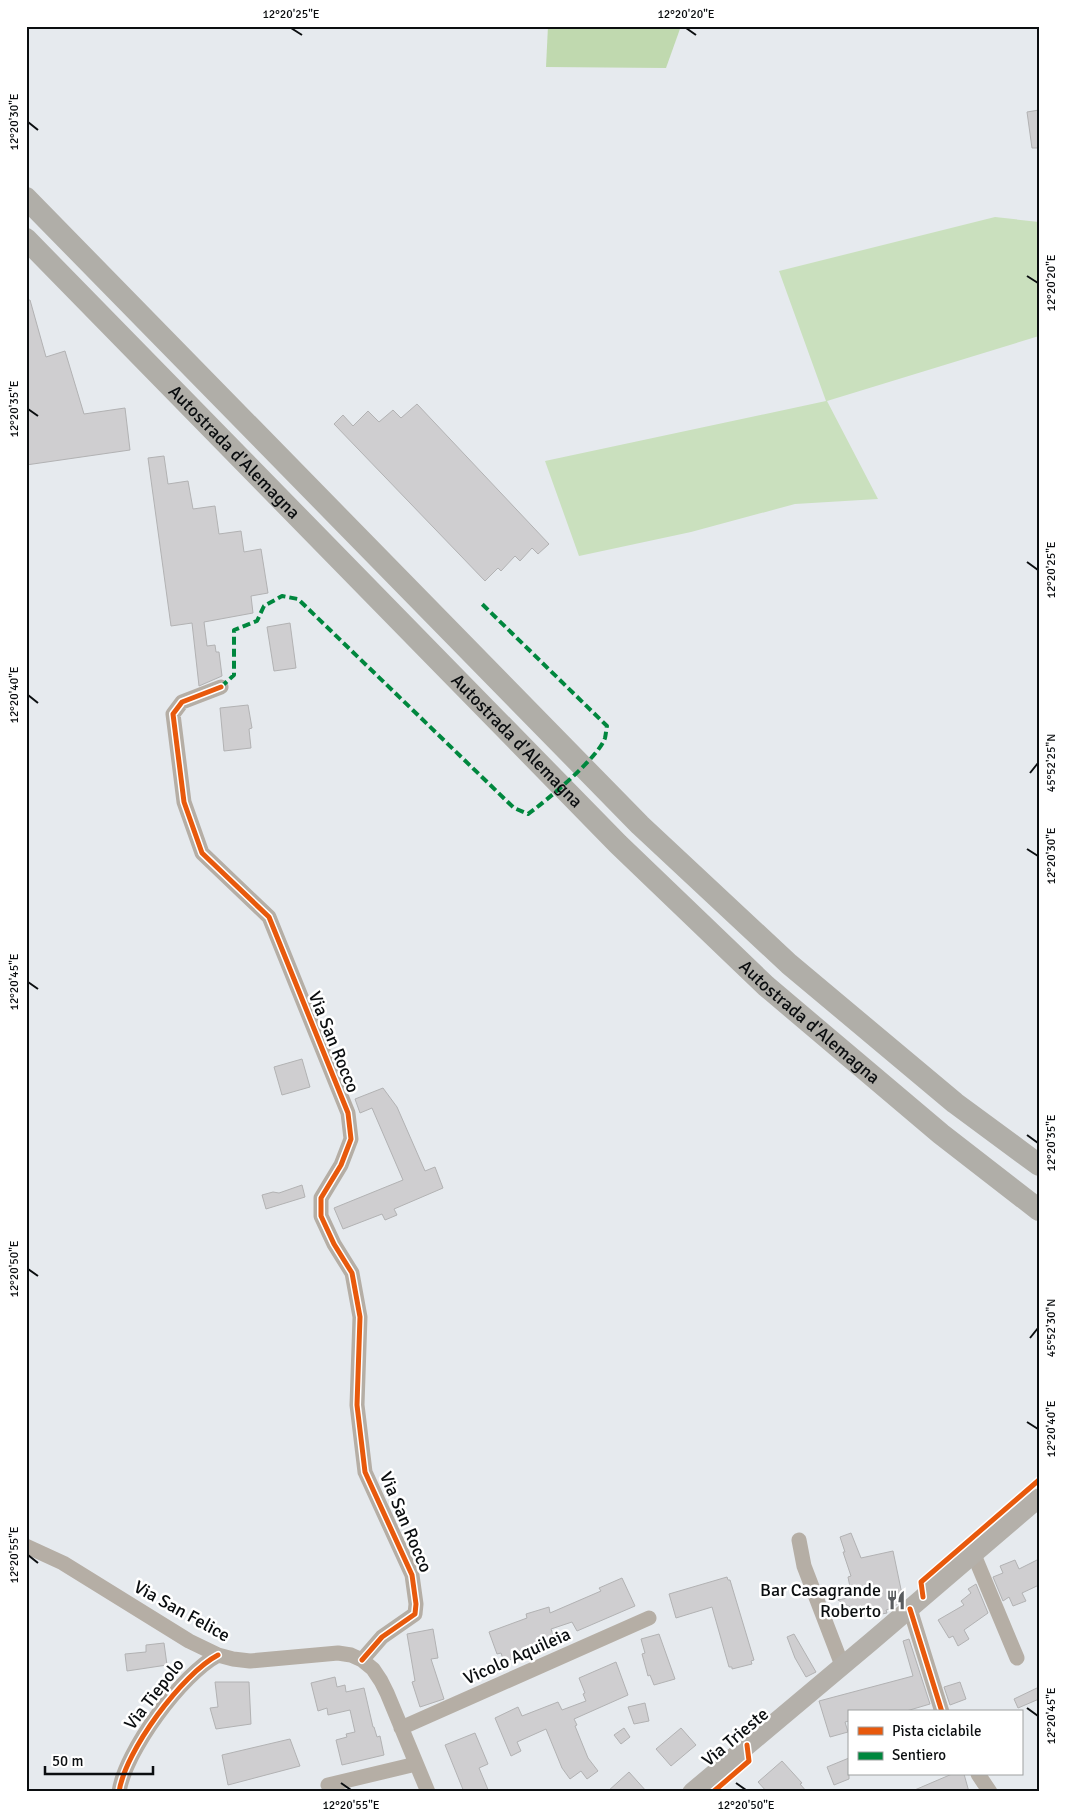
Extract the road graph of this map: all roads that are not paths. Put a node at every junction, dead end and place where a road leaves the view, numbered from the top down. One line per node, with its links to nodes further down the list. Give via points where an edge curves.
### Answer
1 (26, 198): 4 (highway, Autostrada d'Alemagna, via 640,825 790,964 955,1103)
2 (26, 239): 5 (highway, Autostrada d'Alemagna, via 618,844 766,986 941,1134)
3 (220, 687): 14 (street, Via San Rocco, via 182,702 173,714 184,802 202,853 269,917 348,1113 351,1138 341,1166 321,1198 321,1216 352,1273 360,1317 357,1405 364,1472 412,1576 416,1604 415,1614 382,1637)
4 (1039, 1165)
5 (1039, 1210)
6 (1039, 1498): 9 (main road, Via Trieste)
7 (799, 1540): 15 (street, via 804,1566)
8 (26, 1546): 12 (street, Via San Felice, via 63,1562)
9 (974, 1555): 10 (main road, Via Trieste); 13 (street)
10 (910, 1609): 15 (main road, Via Trieste); 16 (street)
11 (648, 1618): 17 (street, Vicolo Aquileia)
12 (218, 1655): 14 (street, Via San Felice, via 250,1661 338,1653); 21 (street, Via Tiepolo, via 187,1678 145,1734 128,1763)
13 (1017, 1658)
14 (362, 1660): 17 (street, via 381,1681)
15 (842, 1665): 23 (main road, Via Trieste)
16 (941, 1710)
17 (401, 1728): 18 (street)
18 (416, 1764): 20 (street); 22 (street)
19 (979, 1776): 24 (street)
20 (328, 1786)
21 (119, 1792)
22 (428, 1792)
23 (692, 1792)
24 (990, 1792)

